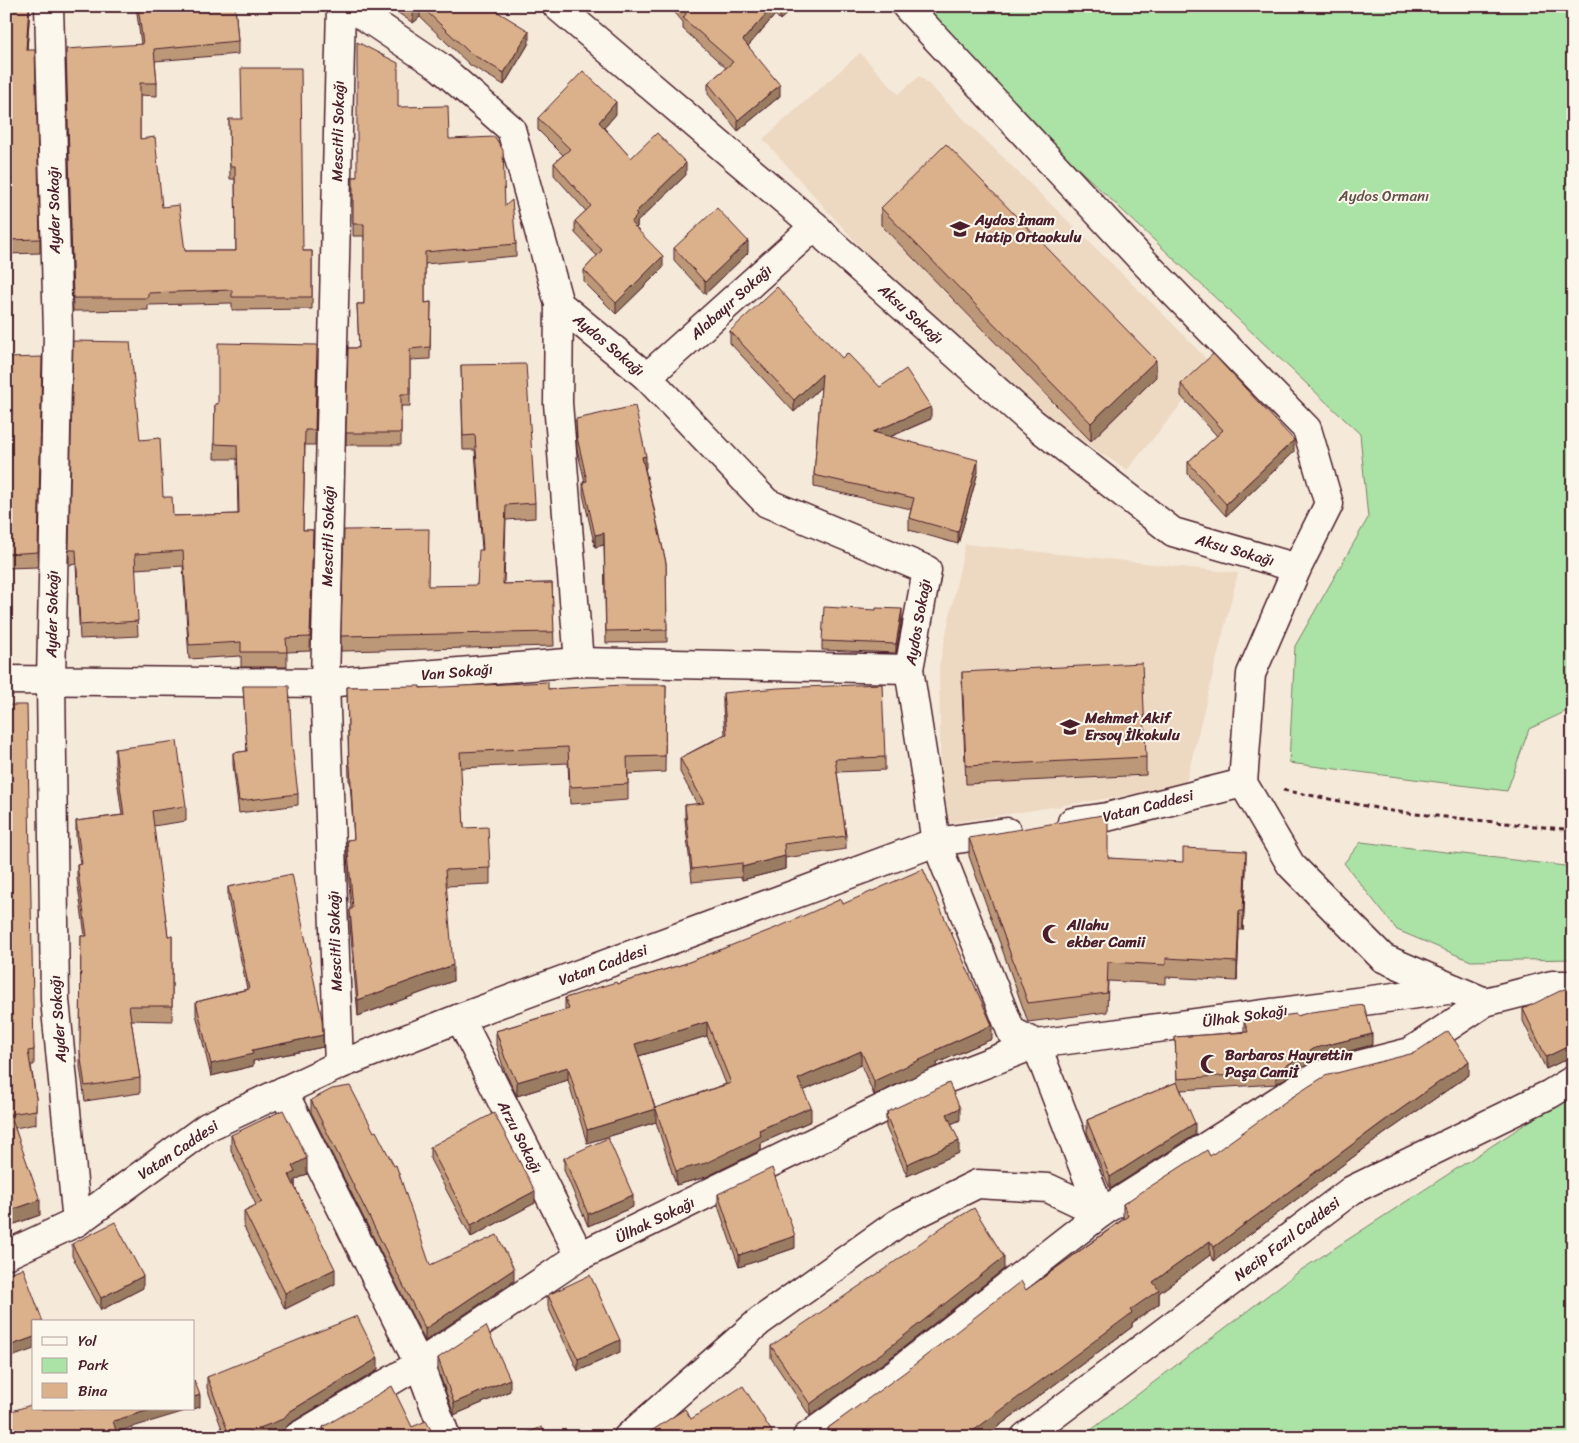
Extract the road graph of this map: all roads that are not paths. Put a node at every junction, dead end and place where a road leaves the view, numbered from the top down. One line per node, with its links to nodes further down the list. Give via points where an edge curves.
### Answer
1 (49, 6): 13 (street, Ayder Sokağı, via 58,332)
2 (341, 6): 14 (street, Mescitli Sokağı)
3 (348, 6): 7 (street, Aydos Sokağı, via 440,68 510,129)
4 (557, 6): 6 (street, Aksu Sokağı)
5 (906, 6): 9 (street, via 1145,264 1307,429 1328,504)
6 (815, 226): 8 (street, Alabayır Sokağı); 9 (street, Aksu Sokağı, via 1033,423 1173,532)
7 (559, 304): 8 (street, Aydos Sokağı); 10 (street, Aydos Sokağı, via 558,403)
8 (647, 377): 11 (street, Aydos Sokağı, via 767,503 927,570)
9 (1297, 568): 15 (street, via 1251,674)
10 (579, 662): 11 (street, Van Sokağı); 14 (street, Van Sokağı)
11 (908, 669): 16 (street, Aydos Sokağı)
12 (6, 680): 13 (street, Van Sokağı)
13 (51, 681): 14 (street, Van Sokağı); 26 (street, Ayder Sokağı, via 55,1000)
14 (325, 683): 22 (street, Mescitli Sokağı)
15 (1243, 783): 16 (street, Vatan Caddesi, via 1107,817); 18 (street, via 1291,865 1384,958)
16 (936, 842): 20 (street, Vatan Caddesi); 21 (street, Aydos Sokağı, via 1011,1031)
17 (1573, 985): 19 (street, via 1552,985)
18 (1455, 988): 19 (street); 21 (street, Ülhak Sokağı)
19 (1486, 1002): 25 (street, via 1410,1052 1319,1075)
20 (460, 1018): 22 (street, Vatan Caddesi); 28 (street, Arzu Sokağı)
21 (1036, 1044): 25 (street); 28 (street, Ülhak Sokağı, via 928,1086)
22 (339, 1066): 24 (street, Vatan Caddesi)
23 (1573, 1080): 34 (street, Necip Fazıl Caddesi, via 1352,1190)
24 (283, 1091): 26 (street, Vatan Caddesi, via 206,1127); 29 (street)
25 (1101, 1214): 32 (street, via 1048,1188 977,1184 898,1223 760,1321); 33 (street, via 895,1374)
26 (77, 1222): 27 (street, Vatan Caddesi)
27 (6, 1255)
28 (580, 1256): 29 (street, Ülhak Sokağı)
29 (419, 1364): 30 (street, Ülhak Sokağı); 31 (street)
30 (297, 1437)
31 (446, 1437)
32 (628, 1437)
33 (807, 1437)
34 (1025, 1437)

